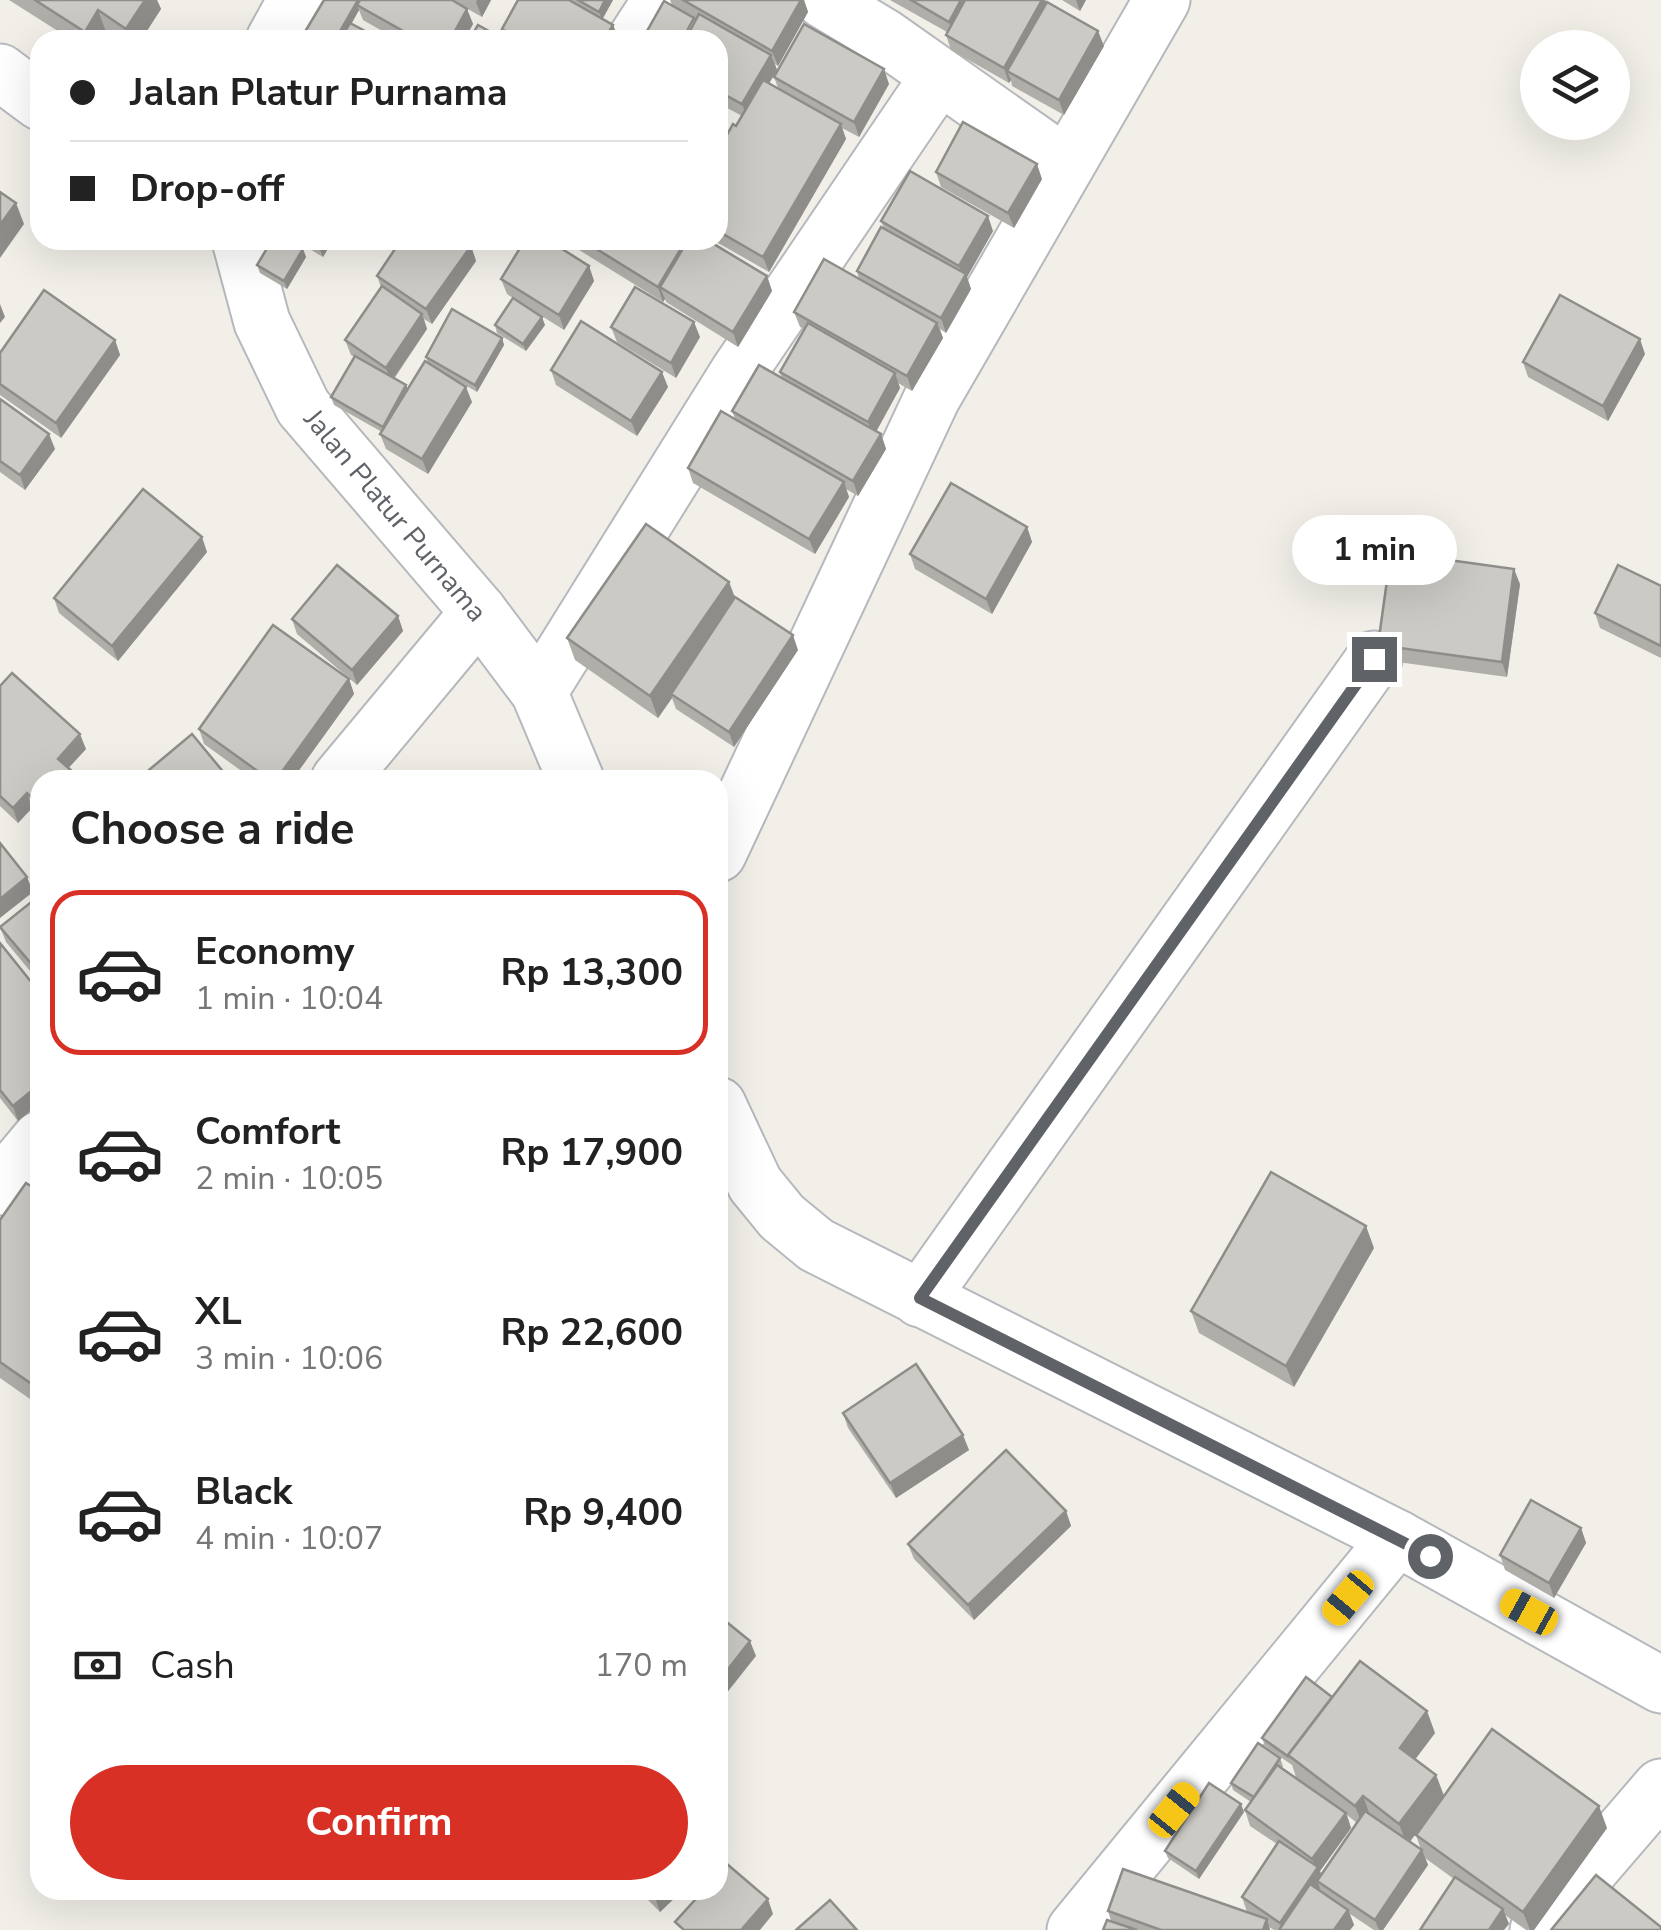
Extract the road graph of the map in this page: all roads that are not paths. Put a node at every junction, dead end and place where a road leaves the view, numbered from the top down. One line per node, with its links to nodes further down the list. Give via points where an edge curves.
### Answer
1 (296, 0): 5 (street)
2 (661, 0): 6 (street)
3 (823, 0): 8 (street)
4 (1162, 0): 10 (street)
5 (280, 30)
6 (642, 30)
7 (0, 72): 9 (street)
8 (939, 76): 10 (street); 14 (street, via 738,374)
9 (30, 94)
10 (1066, 164): 17 (street, via 932,398)
11 (238, 250): 12 (street, Jalan Platur Purnama, via 262,322 304,408)
12 (479, 612): 14 (street, Jalan Platur Purnama); 15 (street)
13 (1374, 659): 21 (street)
14 (539, 692): 16 (street, Jalan Platur Purnama)
15 (347, 770)
16 (572, 770)
17 (728, 833)
18 (728, 1126): 21 (street, via 755,1184 782,1218 816,1245)
19 (30, 1150): 20 (street)
20 (2, 1180)
21 (920, 1298): 22 (street)
22 (1397, 1538): 23 (street); 25 (street)
23 (1661, 1685)
24 (1661, 1786): 26 (street)
25 (1074, 1930)
26 (1538, 1930)

